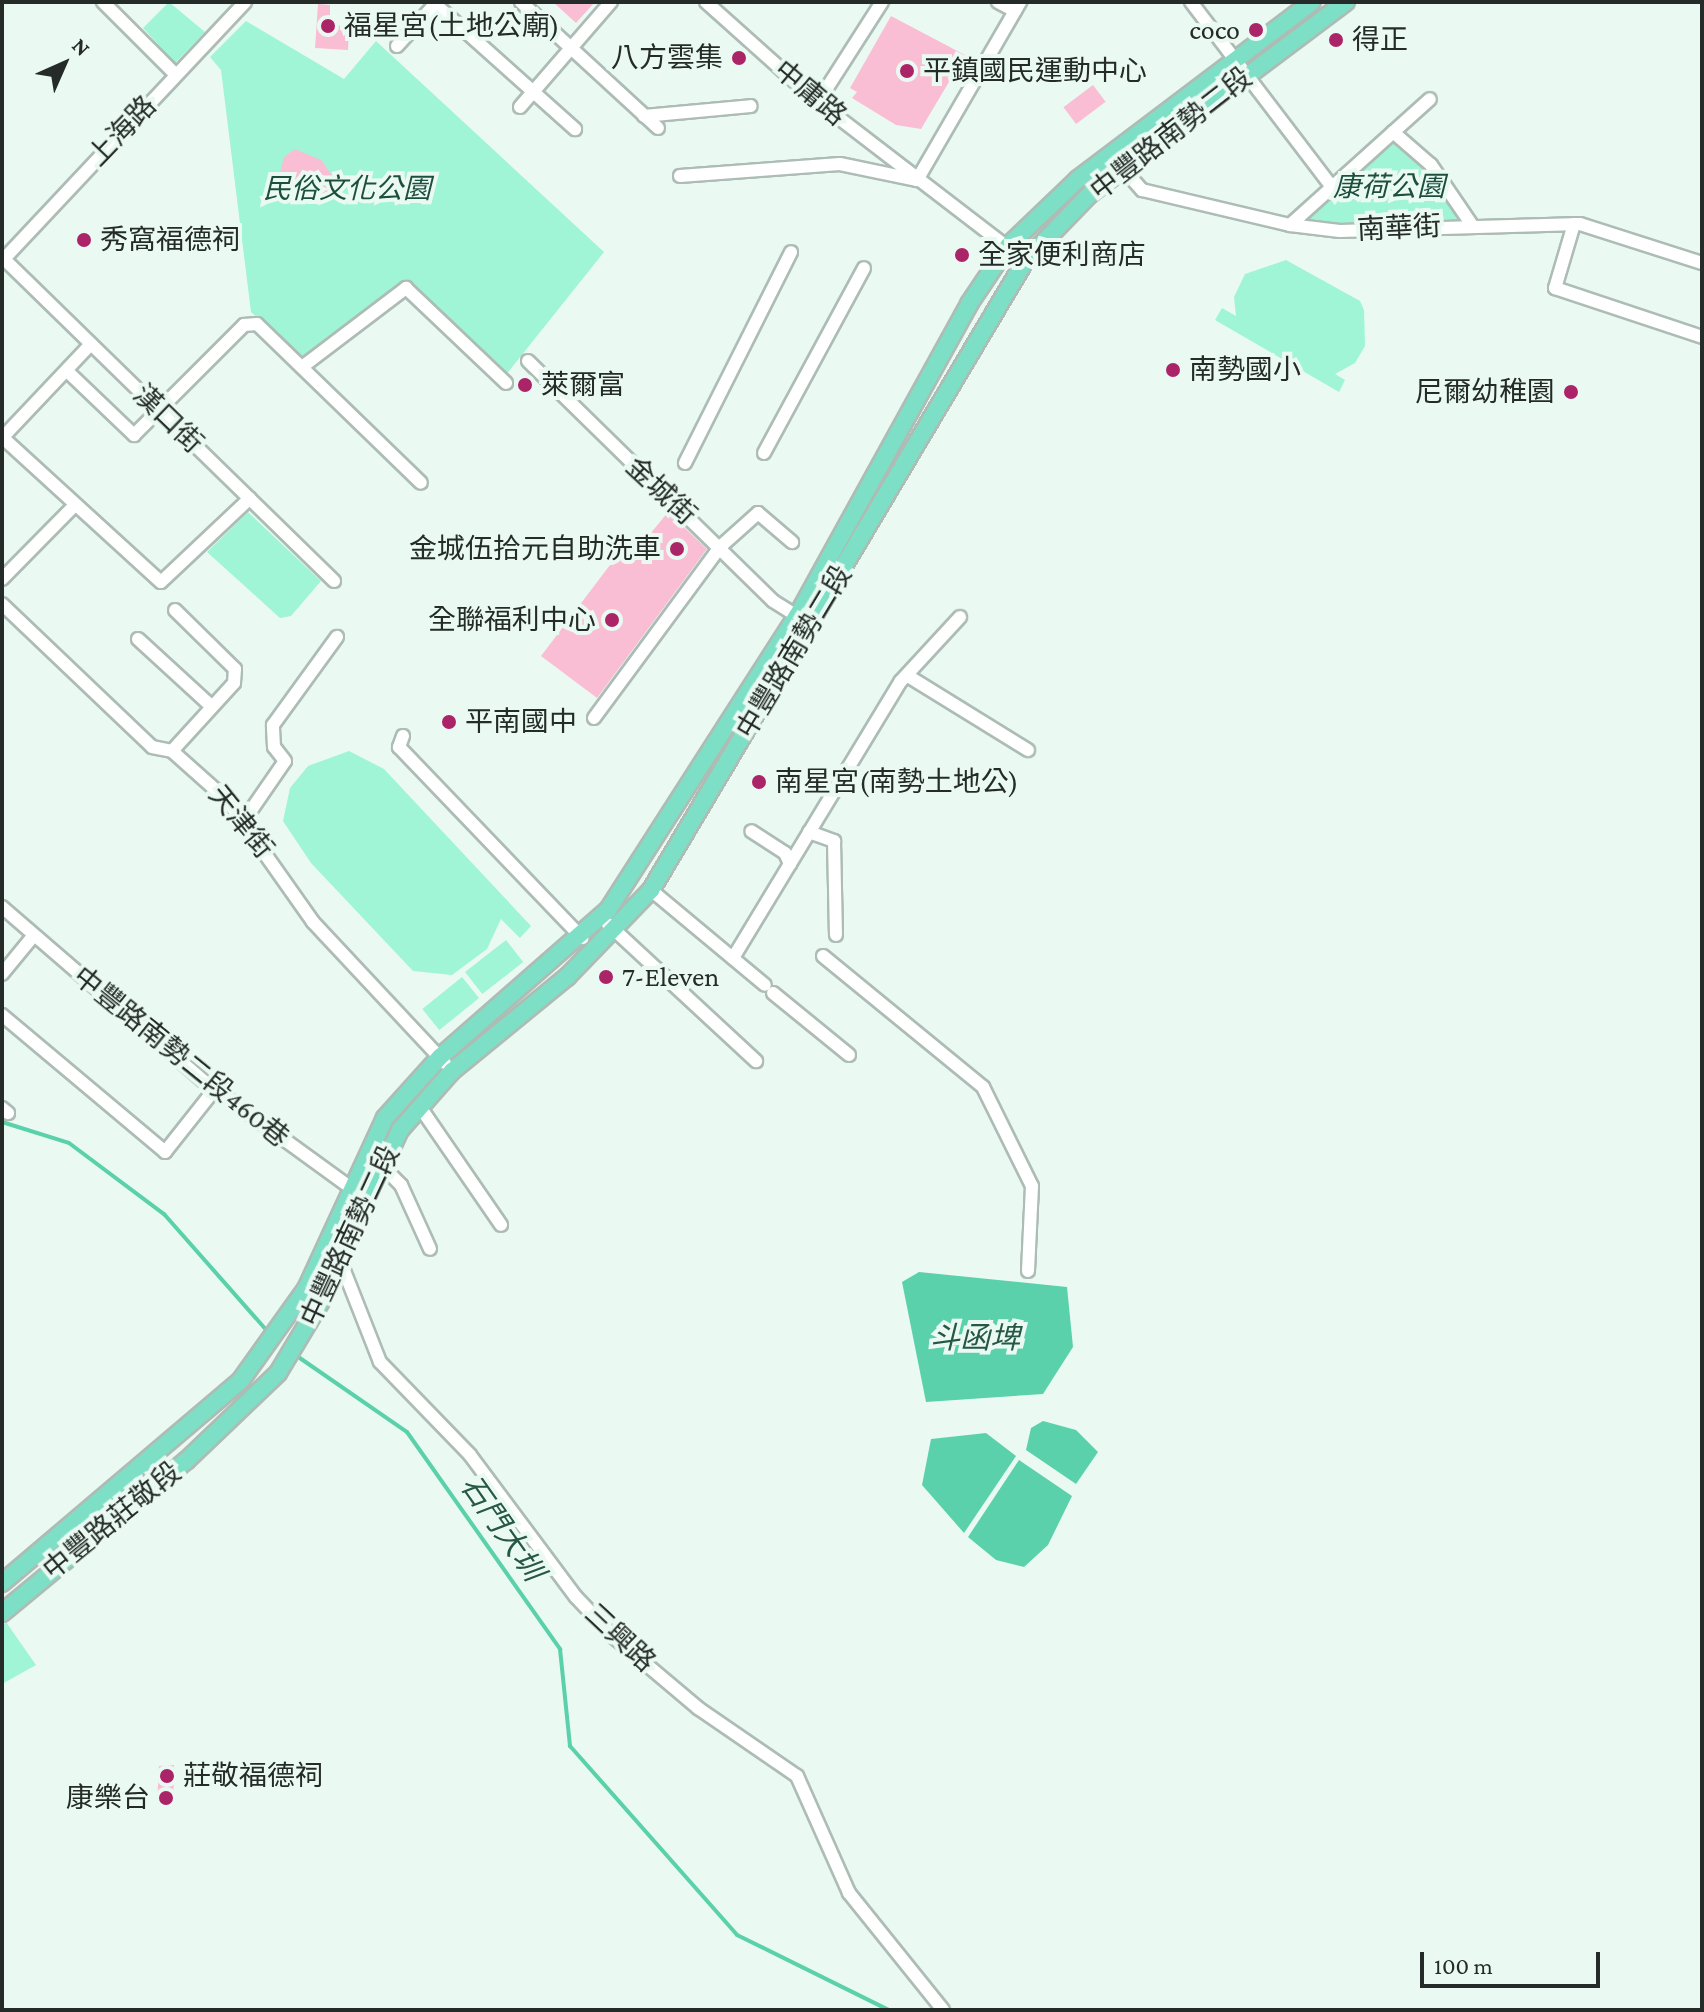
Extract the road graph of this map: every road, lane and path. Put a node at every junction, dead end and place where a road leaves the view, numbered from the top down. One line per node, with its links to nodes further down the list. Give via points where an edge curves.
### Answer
1 (103, 2): 16 (street)
2 (245, 2): 16 (street, 上海路)
3 (521, 2): 14 (street)
4 (611, 2): 14 (street)
5 (706, 2): 20 (street, 中庸路)
6 (882, 2): 20 (street)
7 (998, 2): 12 (street)
8 (1191, 2): 15 (street)
9 (1312, 2): 15 (main road, 中豐路南勢二段)
10 (1346, 2): 17 (main road, 中豐路南勢二段)
11 (436, 3): 13 (street); 18 (street)
12 (1017, 6): 30 (street)
13 (397, 46)
14 (571, 47): 18 (street); 23 (street)
15 (1233, 63): 17 (street); 27 (main road, 中豐路南勢二段)
16 (176, 75): 37 (street, 上海路)
17 (1245, 77): 28 (main road, 中豐路南勢二段); 31 (street)
18 (533, 92): 22 (street); 25 (street)
19 (1430, 99): 26 (street)
20 (818, 102): 30 (street, 中庸路)
21 (751, 106): 23 (street)
22 (520, 107)
23 (644, 116): 24 (street)
24 (658, 128)
25 (575, 129)
26 (1393, 132): 31 (street); 34 (street, via 1431,165)
27 (1111, 155): 28 (street, 南華街); 35 (main road, 中豐路南勢二段)
28 (1120, 171): 33 (street, 南華街, via 1142,190); 38 (main road, 中豐路南勢二段)
29 (680, 176): 30 (street, 中庸路, via 779,173 818,164)
30 (917, 180): 35 (street, 中庸路)
31 (1332, 187): 33 (street)
32 (1574, 224): 34 (street, 南華街); 39 (street, 南華街); 41 (street, via 1555,288)
33 (1290, 225): 34 (street, 南華街, via 1340,231)
34 (1472, 225)
35 (1008, 246): 38 (street, 中庸路); 60 (main road, 中豐路南勢二段, via 969,304)
36 (791, 252): 50 (street)
37 (3, 259): 42 (street, 漢口街)
38 (1025, 261): 74 (main road, 中豐路南勢二段)
39 (1702, 263)
40 (864, 268): 49 (street)
41 (1702, 337)
42 (91, 344): 45 (street); 47 (street, 漢口街)
43 (528, 361): 55 (street, 金城街)
44 (302, 367): 46 (street, via 406,288); 47 (street, via 257,324 244,325); 51 (street)
45 (67, 371): 47 (street, via 134,435); 48 (street)
46 (506, 383)
47 (162, 413): 52 (street, 漢口街)
48 (2, 437): 53 (street)
49 (764, 453)
50 (685, 463)
51 (421, 483)
52 (250, 498): 53 (street, via 161,582); 57 (street, 漢口街)
53 (74, 506): 56 (street)
54 (792, 542): 55 (street, via 758,513)
55 (720, 547): 60 (street, 金城街); 66 (street)
56 (2, 579)
57 (334, 581)
58 (2, 604): 69 (street, 天津街, via 152,747)
59 (175, 610): 65 (street, via 235,669 234,683)
60 (797, 616): 76 (main road, 中豐路南勢二段, via 657,842)
61 (960, 617): 64 (street)
62 (337, 637): 70 (street, via 273,725 274,747 285,761)
63 (138, 639): 65 (street)
64 (908, 676): 68 (street); 72 (street)
65 (210, 705): 69 (street)
66 (594, 718)
67 (403, 736): 80 (street, via 399,747)
68 (1028, 750)
69 (172, 751): 70 (street, 天津街)
70 (245, 819): 86 (street, 天津街, via 313,922)
71 (751, 831): 73 (street, via 785,853)
72 (809, 832): 73 (street); 79 (street, via 834,841)
73 (790, 864): 82 (street)
74 (651, 890): 77 (main road, 中豐路南勢二段); 82 (street)
75 (2, 907): 78 (street, 中豐路南勢二段460巷)
76 (601, 917): 77 (street); 80 (main road, 中豐路南勢二段)
77 (616, 931): 87 (street); 88 (main road, 中豐路南勢二段)
78 (34, 935): 83 (street); 89 (street, 中豐路南勢二段460巷)
79 (836, 935)
80 (582, 938): 86 (main road, 中豐路南勢二段)
81 (823, 956): 98 (street, via 983,1087 1032,1186)
82 (733, 958): 85 (street)
83 (2, 974)
84 (2, 1015): 89 (street, via 165,1152)
85 (849, 1055)
86 (440, 1057): 88 (street, 天津街); 92 (main road, 中豐路南勢二段, via 385,1118)
87 (756, 1061)
88 (452, 1071): 90 (main road, 中豐路南勢二段)
89 (215, 1089): 92 (street, 中豐路南勢二段460巷)
90 (420, 1107): 91 (main road, 中豐路南勢二段); 94 (street)
91 (380, 1164): 93 (main road, 中豐路南勢二段); 96 (street, via 401,1185)
92 (349, 1190): 93 (street, 中豐路南勢二段460巷); 95 (main road, 中豐路南勢二段)
93 (366, 1199): 97 (main road, 中豐路南勢二段)
94 (501, 1225)
95 (330, 1235): 97 (street, 三興路); 99 (main road, 中豐路南勢二段, via 265,1352)
96 (430, 1249)
97 (340, 1259): 100 (main road, 中豐路南勢二段, via 286,1363); 103 (street, 三興路, via 380,1362 470,1455 576,1597 615,1638 698,1708 797,1776 849,1893)
98 (1028, 1271)
99 (190, 1426): 101 (main road, 中豐路莊敬段)
100 (222, 1429): 102 (main road, 中豐路莊敬段)
101 (2, 1583)
102 (2, 1613)
103 (943, 2010)

